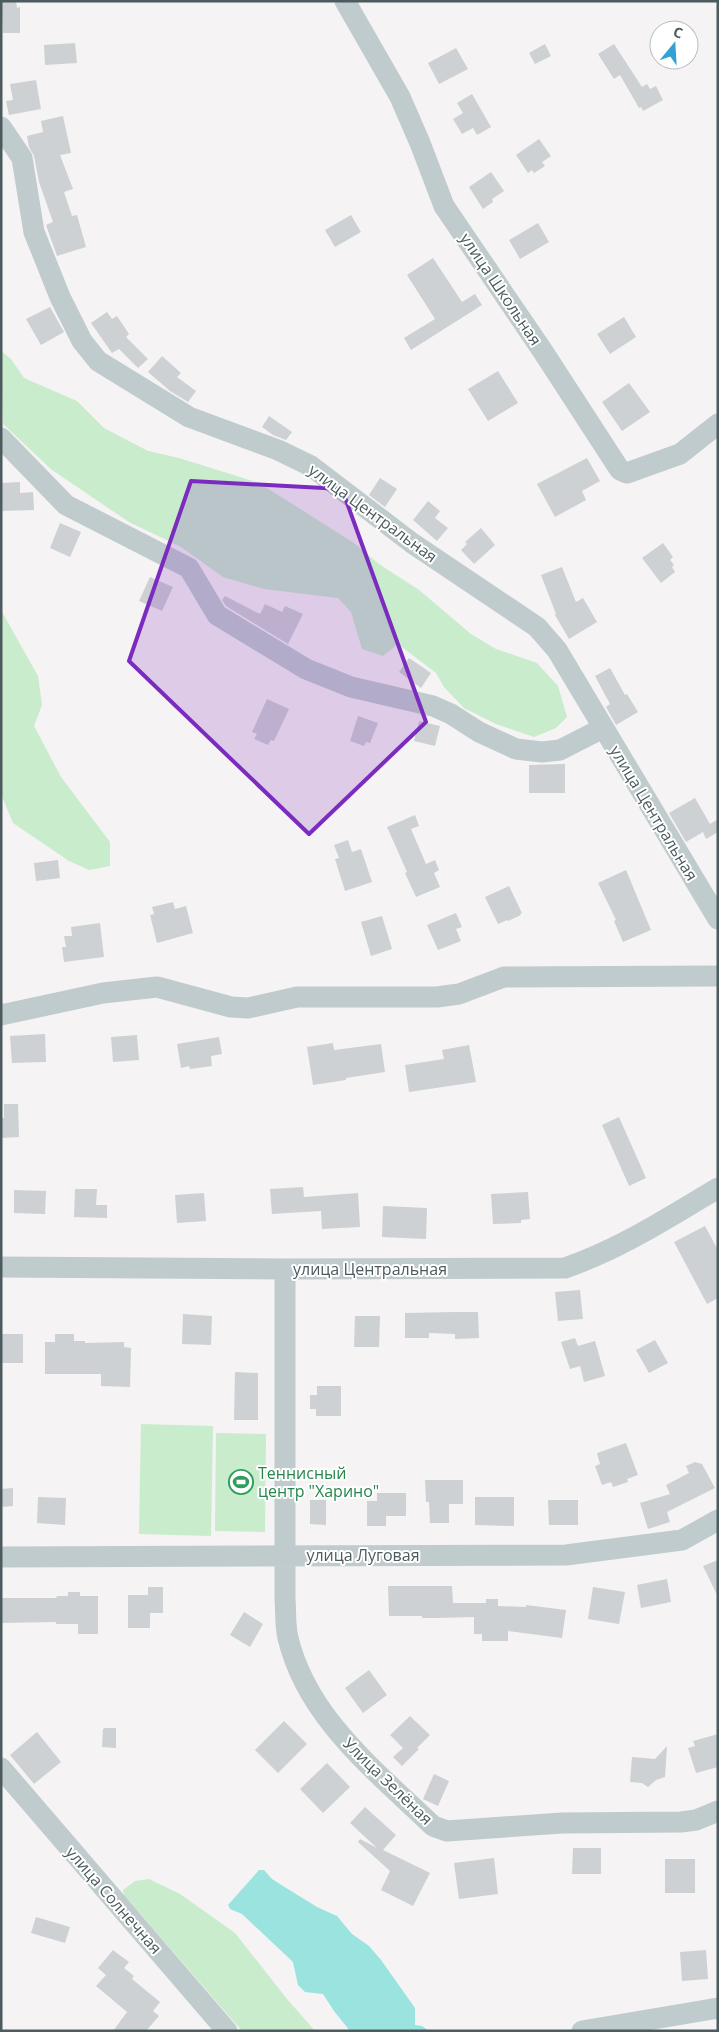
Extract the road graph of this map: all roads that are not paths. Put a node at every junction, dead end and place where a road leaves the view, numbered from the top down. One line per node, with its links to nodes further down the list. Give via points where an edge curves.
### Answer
1 (345, 1): 3 (street, улица Школьная, via 400,97 444,206 620,470 627,473 674,457)
2 (1, 127): 5 (street, улица Центральная, via 22,158 34,232 60,297 82,341 98,361 189,417 278,450 311,466 412,543 537,627 553,643)
3 (718, 424)
4 (1, 438): 5 (street, via 66,505 189,568 217,615 306,669 351,687 433,706 493,740 516,749 560,750)
5 (603, 728): 6 (street, улица Центральная)
6 (718, 919)
7 (718, 976): 8 (street, via 504,977 460,994 437,997 297,998 248,1008 231,1007 157,987 103,994)
8 (1, 1015)
9 (718, 1188): 11 (street, улица Центральная, via 623,1244 565,1268)
10 (1, 1267): 11 (street, улица Центральная)
11 (285, 1269): 13 (street, Улица Зелёная)
12 (718, 1520): 13 (street, улица Луговая, via 682,1540 566,1554)
13 (286, 1555): 14 (street, улица Луговая); 16 (street, Улица Зелёная, via 288,1636 304,1683 337,1733 433,1826 446,1831 562,1823 682,1822)
14 (1, 1557)
15 (1, 1768): 18 (street, улица Солнечная)
16 (718, 1811)
17 (718, 2008): 19 (street)
18 (227, 2031)
19 (582, 2031)

